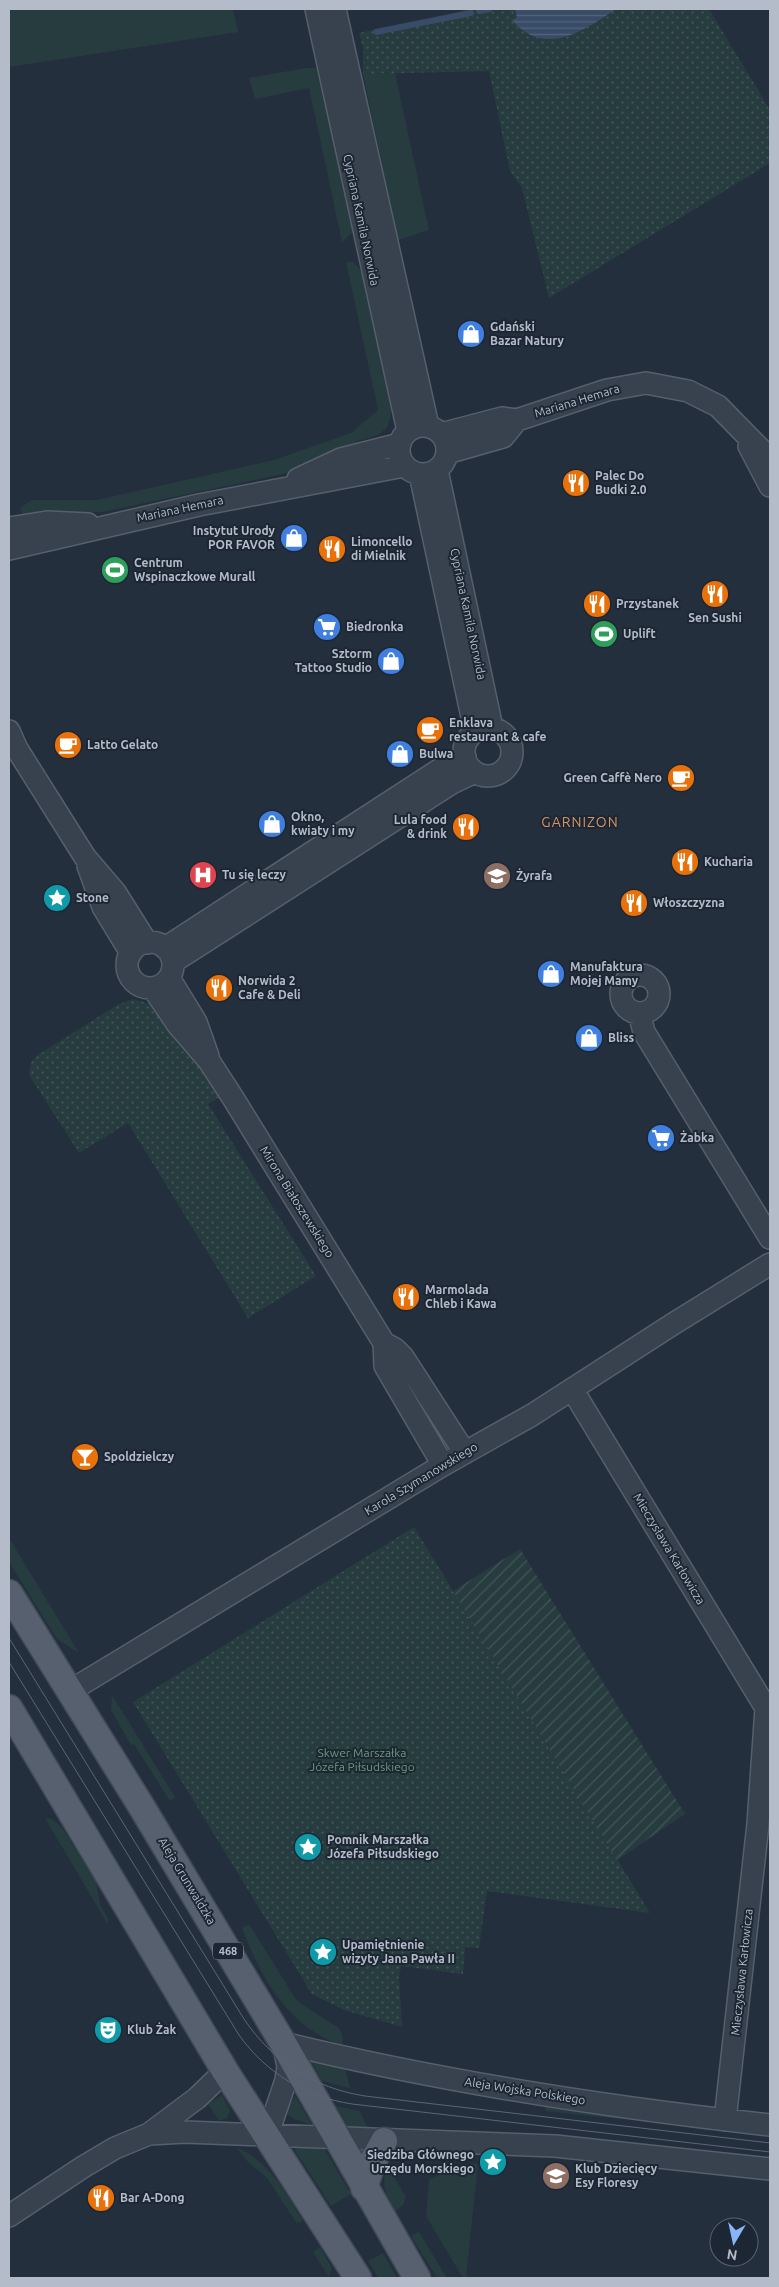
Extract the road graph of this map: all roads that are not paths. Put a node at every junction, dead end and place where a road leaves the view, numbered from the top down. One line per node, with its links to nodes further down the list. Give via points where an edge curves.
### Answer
1 (316, 9): 4 (street, Cypriana Kamila Norwida)
2 (335, 9): 4 (street, Cypriana Kamila Norwida)
3 (744, 432): 4 (street, Mariana Hemara, via 712,403 688,392 646,383 607,390 517,420 503,437); 5 (street, Mariana Hemara); 6 (street, Mariana Hemara)
4 (423, 450): 7 (street, Mariana Hemara, via 355,476); 10 (street, Cypriana Kamila Norwida)
5 (770, 459)
6 (770, 486)
7 (103, 525): 8 (street, Mariana Hemara, via 47,522); 9 (street, Mariana Hemara)
8 (9, 528)
9 (9, 548)
10 (484, 729): 12 (street, via 466,742); 12 (street, via 500,730 510,741 510,763 494,775 481,775)
11 (9, 731): 13 (street, Mirona Białoszewskiego, via 17,750 85,857 115,892)
12 (470, 764): 13 (street, via 452,783 386,814)
13 (156, 962): 17 (street, Mirona Białoszewskiego, via 196,1022 209,1061)
14 (639, 1013): 15 (street, via 644,1032)
15 (770, 1238)
16 (770, 1264): 18 (street, Karola Szymanowskiego)
17 (384, 1343): 19 (street, Mirona Białoszewskiego, via 403,1357); 20 (street, Mirona Białoszewskiego, via 386,1366)
18 (572, 1389): 19 (street, Karola Szymanowskiego); 24 (street, Mieczysława Karłowicza)
19 (465, 1453): 20 (street, Karola Szymanowskiego)
20 (443, 1465): 22 (street, Karola Szymanowskiego)
21 (9, 1593): 22 (main road, Aleja Grunwaldzka / 468)
22 (70, 1691): 26 (main road, Aleja Grunwaldzka / 468)
23 (9, 1708): 27 (main road)
24 (768, 1709): 25 (street, Mieczysława Karłowicza)
25 (764, 1820): 28 (street, Mieczysława Karłowicza)
26 (283, 2043): 28 (street, Aleja Wojska Polskiego, via 488,2087); 31 (street, via 288,2066 286,2080); 32 (main road, Aleja Grunwaldzka / 468)
27 (225, 2071): 30 (street, via 197,2098); 31 (main road)
28 (725, 2120): 29 (street, Aleja Wojska Polskiego)
29 (770, 2125)
30 (149, 2134): 31 (street); 36 (street, via 91,2162)
31 (267, 2136): 32 (street); 37 (main road)
32 (336, 2138): 33 (street); 35 (main road, Aleja Grunwaldzka / 468)
33 (384, 2141): 34 (street, via 555,2146); 35 (main road)
34 (770, 2169)
35 (364, 2188): 38 (main road, Aleja Grunwaldzka / 468)
36 (9, 2216)
37 (358, 2278)
38 (416, 2278)

